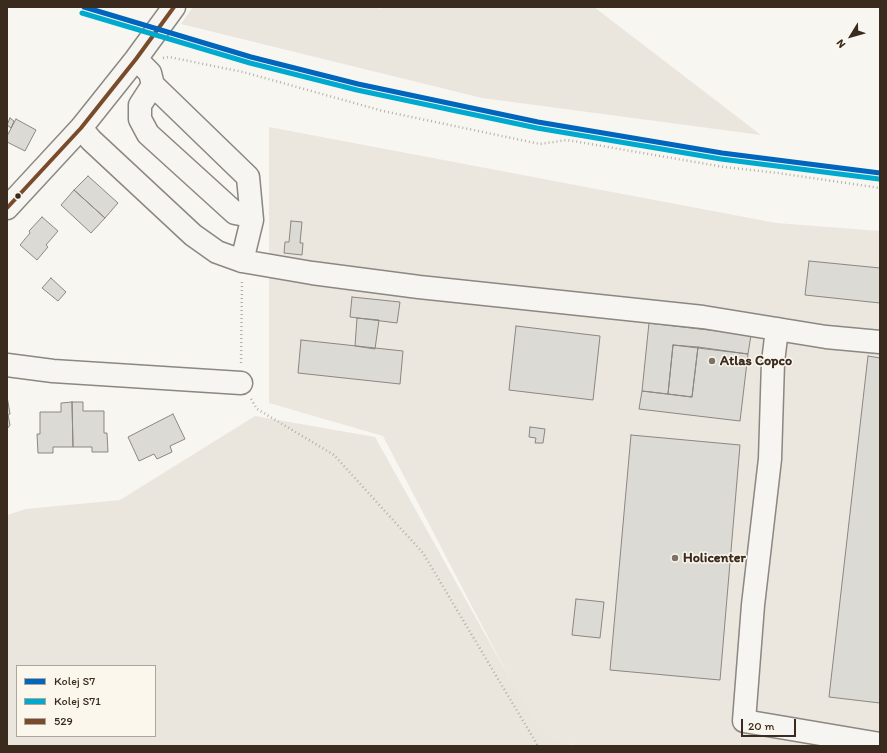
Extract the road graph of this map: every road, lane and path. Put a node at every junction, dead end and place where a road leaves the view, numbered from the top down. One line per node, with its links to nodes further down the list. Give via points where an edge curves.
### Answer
1 (174, 7): 2 (street)
2 (146, 73): 3 (street); 4 (path, via 158,59 169,57 243,72 383,112 540,144 567,140 724,167); 6 (street, via 248,177); 6 (street, via 140,119 148,134 235,213)
3 (80, 128): 5 (street); 7 (street, via 193,235 217,252)
4 (880, 188)
5 (7, 208)
6 (251, 216): 7 (street)
7 (242, 261): 8 (street, via 419,287 703,317); 11 (path)
8 (777, 329): 9 (street); 12 (street, via 773,362 770,459 753,605 744,722)
9 (880, 342)
10 (7, 365): 11 (street)
11 (241, 383): 13 (path, via 257,409 334,455 424,553)
12 (880, 744)
13 (538, 746)

